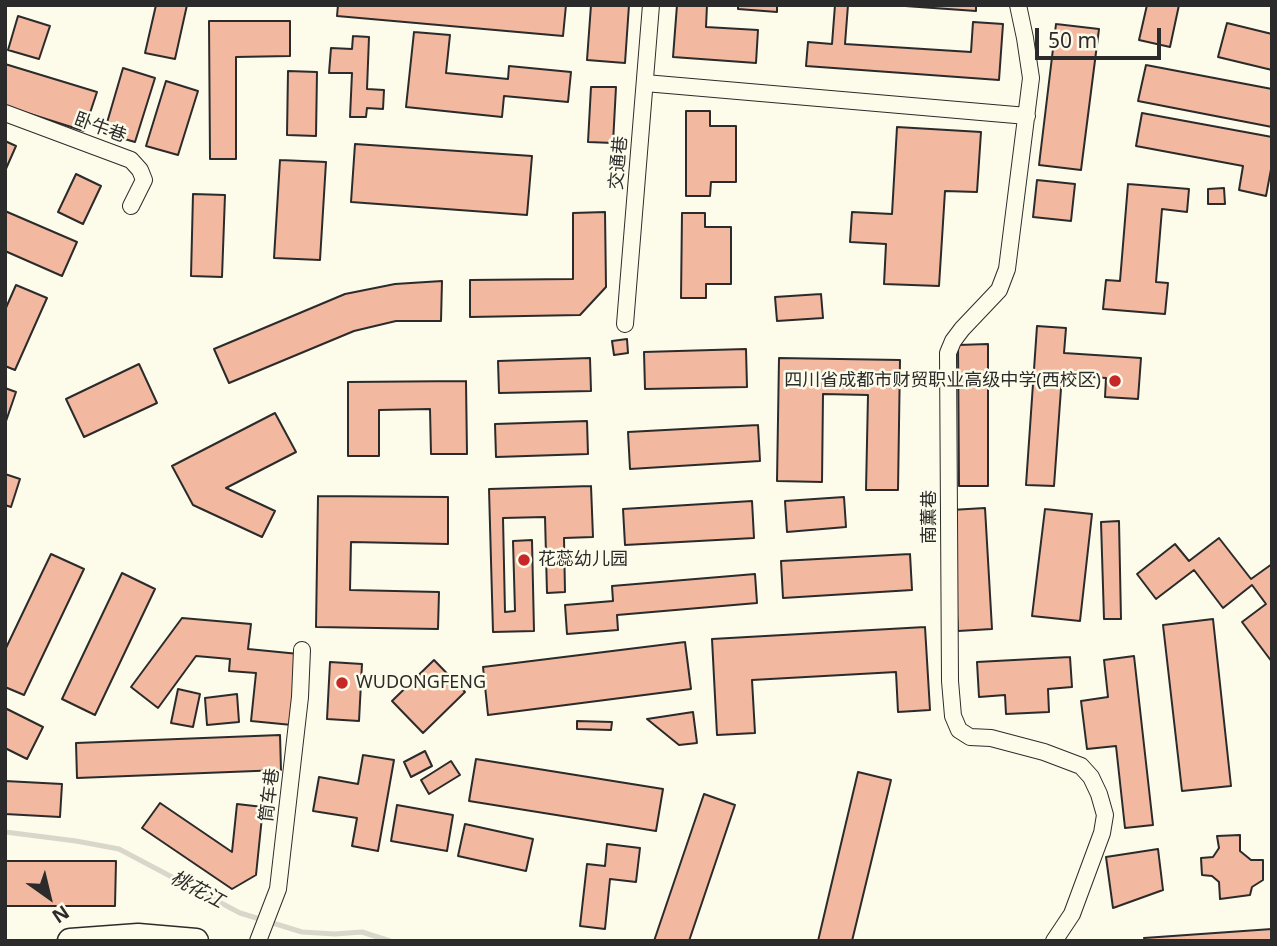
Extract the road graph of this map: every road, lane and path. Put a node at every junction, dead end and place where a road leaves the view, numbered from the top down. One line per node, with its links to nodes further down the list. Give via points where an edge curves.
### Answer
1 (651, 5): 3 (street, 交通巷)
2 (1018, 5): 5 (street, 南薰巷, via 1031,78)
3 (645, 83): 5 (street); 7 (street, 交通巷)
4 (5, 113): 6 (street, 卧牛巷, via 131,160 144,180)
5 (1027, 116): 12 (street, 南薰巷, via 1007,269 999,290 962,329 948,353 950,681 959,730 1081,766 1099,794 1102,833 1072,914)
6 (131, 206)
7 (625, 324)
8 (302, 650): 9 (street, 筒车巷, via 278,889)
9 (259, 936)
10 (70, 941): 11 (main road, via 138,936)
11 (196, 941)
12 (1054, 941)

